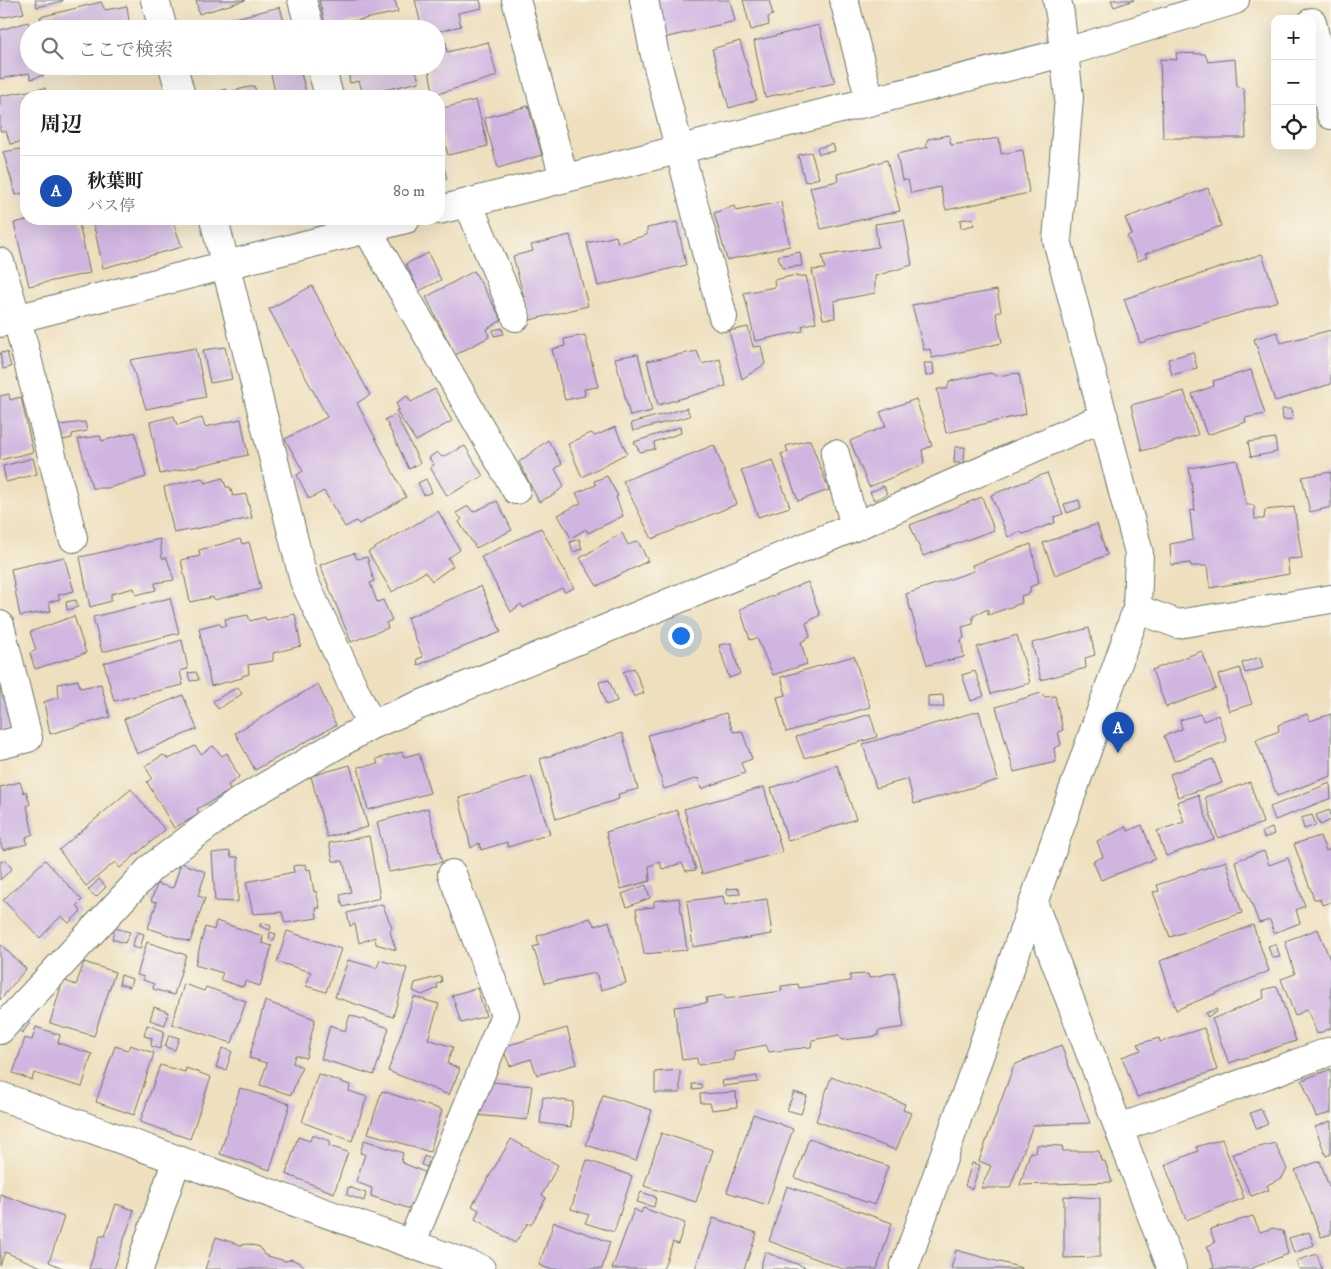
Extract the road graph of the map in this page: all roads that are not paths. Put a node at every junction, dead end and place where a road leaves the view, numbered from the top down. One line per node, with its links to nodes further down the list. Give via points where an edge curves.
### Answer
1 (155, 0): 10 (street)
2 (302, 0): 11 (street)
3 (516, 0): 21 (street)
4 (644, 0): 20 (street)
5 (844, 0): 18 (street)
6 (1056, 0): 13 (street)
7 (1235, 0): 13 (street)
8 (1308, 0): 9 (street)
9 (1311, 15)
10 (161, 20)
11 (308, 20)
12 (1316, 41): 19 (street)
13 (1063, 53): 18 (street); 32 (street, via 1070,98 1057,240)
14 (175, 75): 16 (street)
15 (323, 75): 17 (street)
16 (179, 90)
17 (327, 90)
18 (870, 101): 20 (street)
19 (1331, 115)
20 (680, 149): 21 (street); 30 (street)
21 (564, 178): 22 (street)
22 (468, 203): 23 (street); 29 (street)
23 (445, 209)
24 (216, 225): 28 (street)
25 (363, 225): 28 (street)
26 (367, 225): 34 (street)
27 (0, 262): 31 (street)
28 (227, 264): 31 (street); 40 (street, via 304,581)
29 (516, 317)
30 (723, 317)
31 (9, 321): 36 (street)
32 (1104, 417): 35 (street); 38 (street, via 1139,553)
33 (835, 454): 35 (street)
34 (516, 490)
35 (855, 526): 40 (street)
36 (73, 538)
37 (1331, 599): 38 (street, via 1178,624)
38 (1137, 609): 43 (street)
39 (0, 625): 41 (street, via 28,738)
40 (371, 725): 44 (street, via 240,801 151,868)
41 (0, 744)
42 (452, 874): 49 (street, via 505,1015)
43 (1034, 905): 47 (street); 52 (street)
44 (0, 1030)
45 (1331, 1051): 47 (street)
46 (0, 1096): 48 (street)
47 (1120, 1128): 53 (street)
48 (177, 1159): 49 (street); 50 (street)
49 (412, 1244): 51 (street)
50 (139, 1269)
51 (481, 1269)
52 (904, 1269)
53 (1172, 1269)

